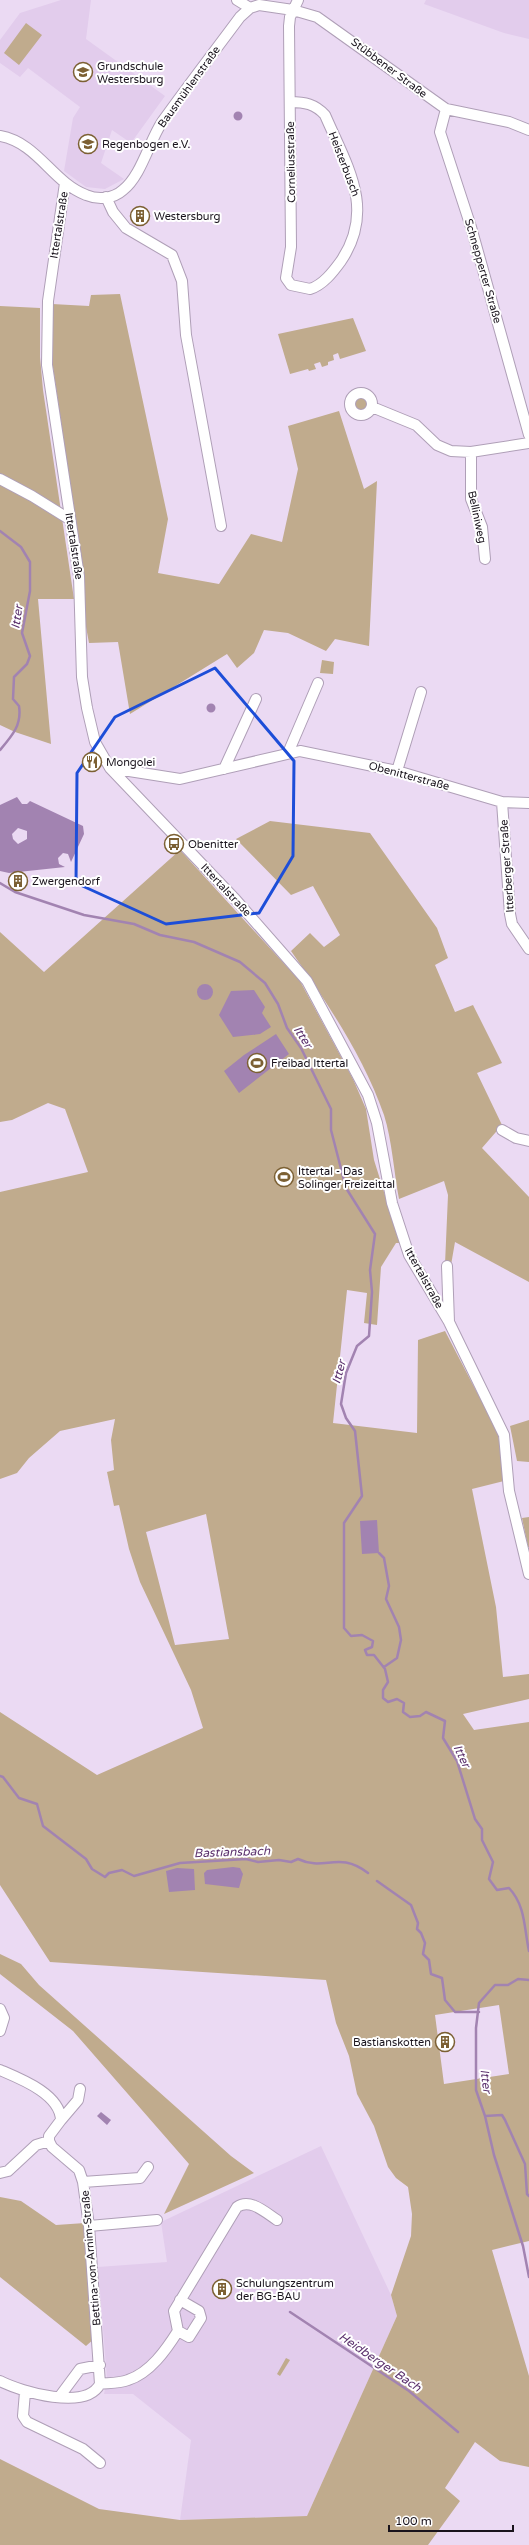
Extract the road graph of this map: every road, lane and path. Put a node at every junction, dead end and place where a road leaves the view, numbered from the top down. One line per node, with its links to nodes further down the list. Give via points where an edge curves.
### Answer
1 (237, 0): 3 (street)
2 (298, 0): 4 (street, Corneliusstraße)
3 (250, 8): 4 (street, Stübbener Straße, via 265,6); 10 (street, Bausmühlenstraße, via 240,17 162,122 130,184 117,195)
4 (293, 10): 5 (street, Corneliusstraße, via 289,26); 6 (street, Stübbener Straße, via 325,21)
5 (290, 102): 11 (street, Corneliusstraße, via 292,247 286,278 291,285 304,289); 11 (street, Heisterbusch, via 308,103 317,107 325,116 354,185 358,203 357,229 350,247 337,266)
6 (446, 109): 7 (street, Stübbener Straße, via 509,122); 13 (street, Schnepperter Straße, via 440,132 471,227)
7 (529, 130)
8 (0, 136): 9 (street, Bausmühlenstraße, via 28,147)
9 (65, 183): 10 (street, Bausmühlenstraße, via 88,196); 17 (street, Ittertalstraße, via 46,331 47,366)
10 (106, 197): 18 (street, via 113,212 126,228 172,255 182,281 186,335)
11 (317, 287)
12 (372, 407): 15 (street, via 416,425 443,448)
13 (529, 435)
14 (529, 442): 15 (street)
15 (471, 452): 19 (street, Belliniweg, via 471,499 482,527)
16 (0, 479): 17 (street)
17 (69, 520): 24 (street, Ittertalstraße, via 80,576 82,677 86,708 95,742)
18 (221, 526)
19 (485, 559)
20 (318, 683): 23 (street)
21 (421, 692): 26 (street)
22 (256, 698): 25 (street)
23 (288, 753): 25 (street, Obenitterstraße); 26 (street, Obenitterstraße, via 300,751)
24 (110, 768): 25 (street, Obenitterstraße, via 180,779); 33 (street, Ittertalstraße, via 236,900 307,980 368,1095 377,1123 397,1223 409,1256)
25 (224, 769)
26 (397, 772): 27 (street, Obenitterstraße)
27 (502, 802): 28 (street, Obenitterstraße); 29 (street, Itterberger Straße, via 510,914 512,924)
28 (529, 802)
29 (529, 949)
30 (502, 1130): 31 (street, via 516,1138)
31 (529, 1141)
32 (447, 1266): 33 (street)
33 (449, 1322): 34 (street, Ittertalstraße, via 504,1435 510,1491)
34 (529, 1574)
35 (0, 2009): 36 (street, via 4,2018)
36 (0, 2031)
37 (0, 2070): 39 (street, via 30,2083 57,2106)
38 (80, 2089): 39 (street, via 78,2100)
39 (61, 2120): 40 (street, via 49,2136)
40 (49, 2141): 42 (street, via 36,2146 8,2171); 43 (street, Bettina-von-Arnim-Straße, via 52,2147 79,2170)
41 (148, 2167): 43 (street, via 140,2178)
42 (0, 2173)
43 (84, 2182): 46 (street, Bettina-von-Arnim-Straße)
44 (157, 2220): 46 (street)
45 (277, 2220): 47 (street, via 250,2204 245,2203 237,2207)
46 (89, 2226): 49 (street, Bettina-von-Arnim-Straße)
47 (180, 2300): 48 (street, via 174,2311); 48 (street, via 199,2311 201,2318 189,2337)
48 (178, 2331): 51 (street, via 168,2347 142,2375 127,2381)
49 (100, 2365): 51 (street, Bettina-von-Arnim-Straße); 53 (street, via 80,2369)
50 (0, 2381): 52 (street)
51 (100, 2384): 53 (street, via 97,2391 88,2394)
52 (25, 2392): 53 (street, via 42,2396); 54 (street, via 23,2416 27,2422 83,2449)
53 (60, 2396)
54 (100, 2464)

